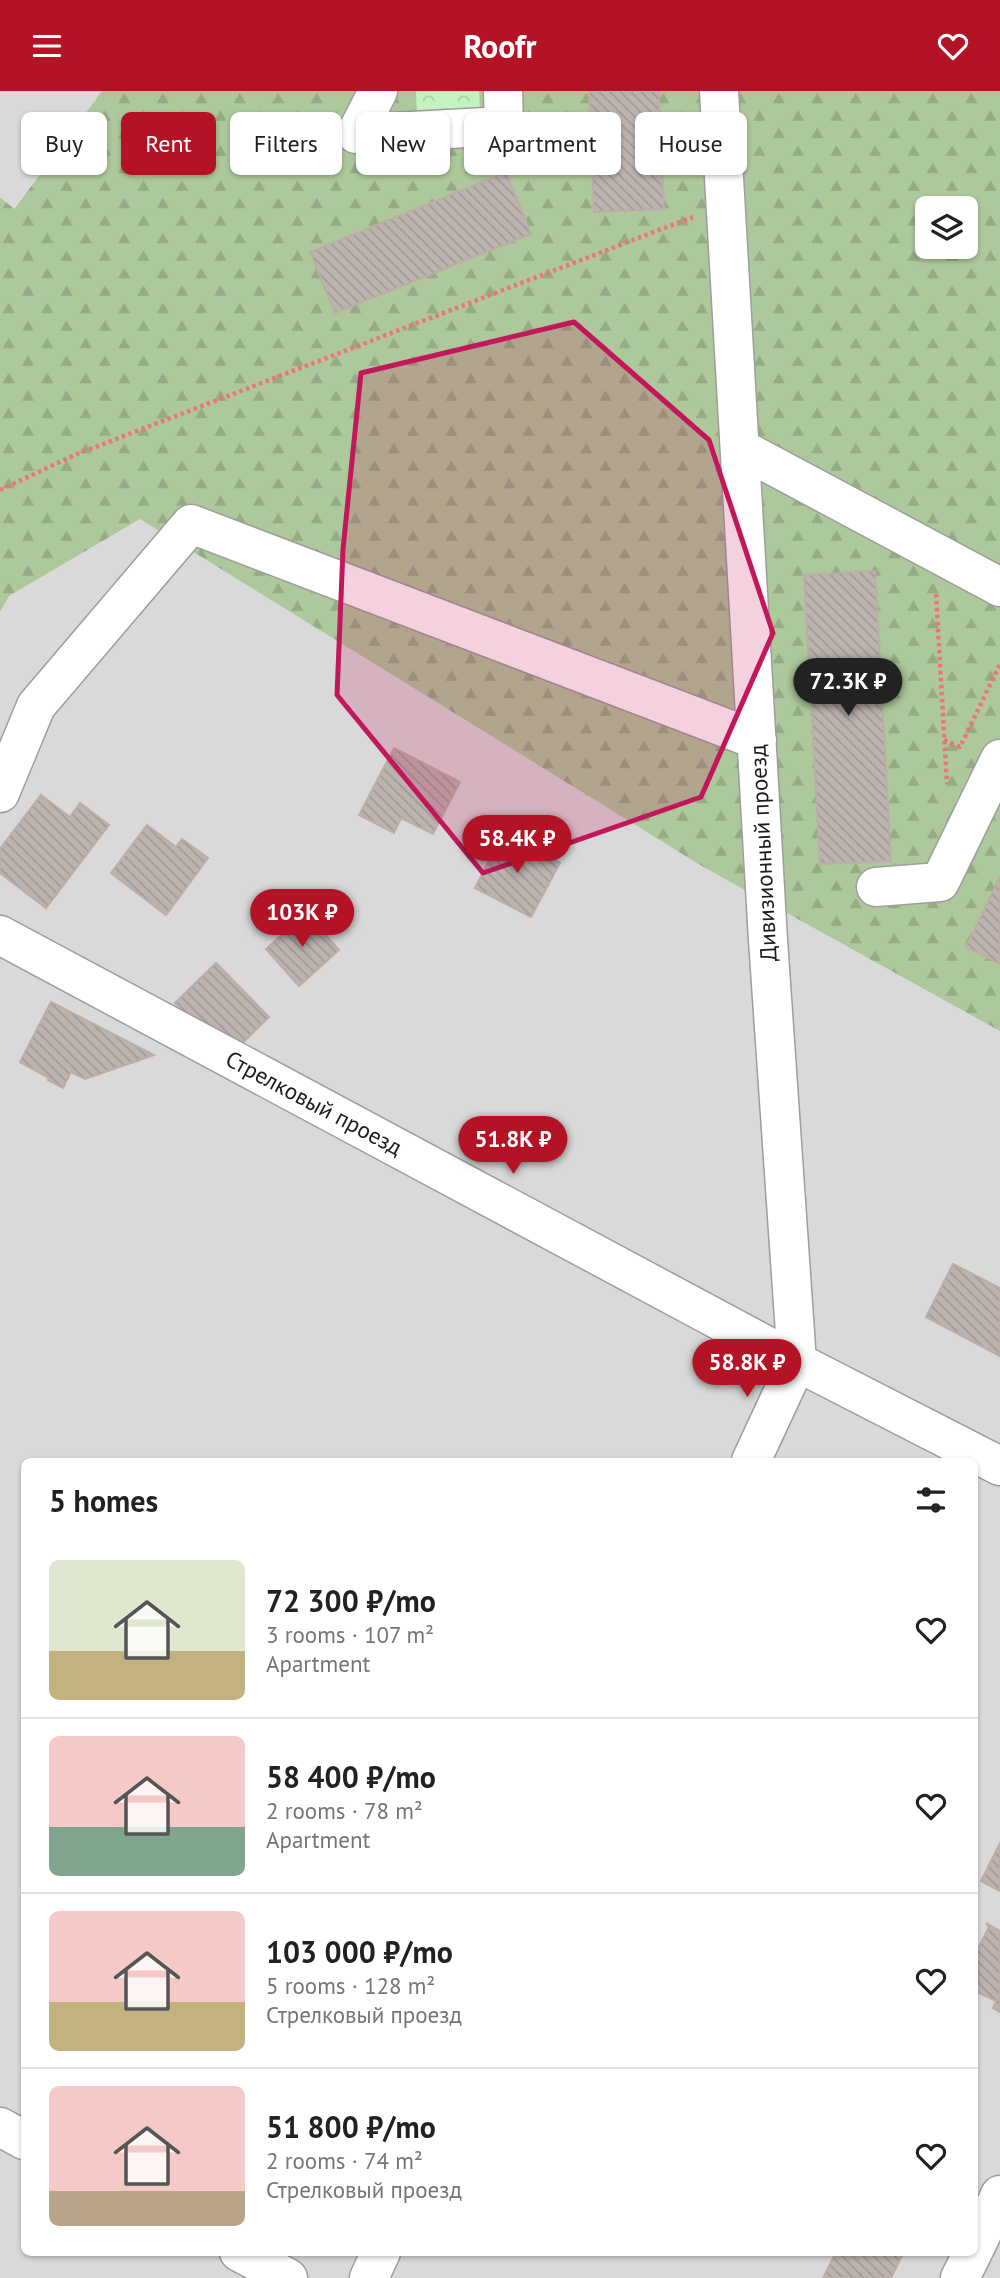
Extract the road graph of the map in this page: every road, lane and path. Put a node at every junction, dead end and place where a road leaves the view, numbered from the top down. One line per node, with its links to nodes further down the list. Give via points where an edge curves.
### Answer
1 (378, 91): 2 (street, via 356,134 504,126)
2 (503, 91)
3 (719, 91): 4 (street, Дивизионный проезд)
4 (726, 205): 5 (street, Дивизионный проезд); 6 (path, via 77,454)
5 (740, 448): 7 (street); 10 (street, Дивизионный проезд)
6 (0, 490)
7 (933, 551): 8 (street); 11 (path)
8 (1000, 587)
9 (1000, 664): 11 (path, via 960,747)
10 (757, 740): 13 (street, via 191,524 36,706); 17 (street, Дивизионный проезд)
11 (944, 740): 14 (path)
12 (1000, 759): 15 (street, via 940,881)
13 (0, 793)
14 (947, 793)
15 (876, 887)
16 (0, 935): 17 (street, Стрелковый проезд)
17 (797, 1362): 18 (street); 19 (street, Стрелковый проезд)
18 (752, 1458)
19 (1000, 1466)
20 (0, 2127): 21 (street)
21 (21, 2138)
22 (1000, 2195): 23 (street)
23 (978, 2242)
24 (247, 2256): 27 (street)
25 (379, 2256): 28 (street)
26 (971, 2256): 29 (street)
27 (288, 2278)
28 (369, 2278)
29 (961, 2278)

